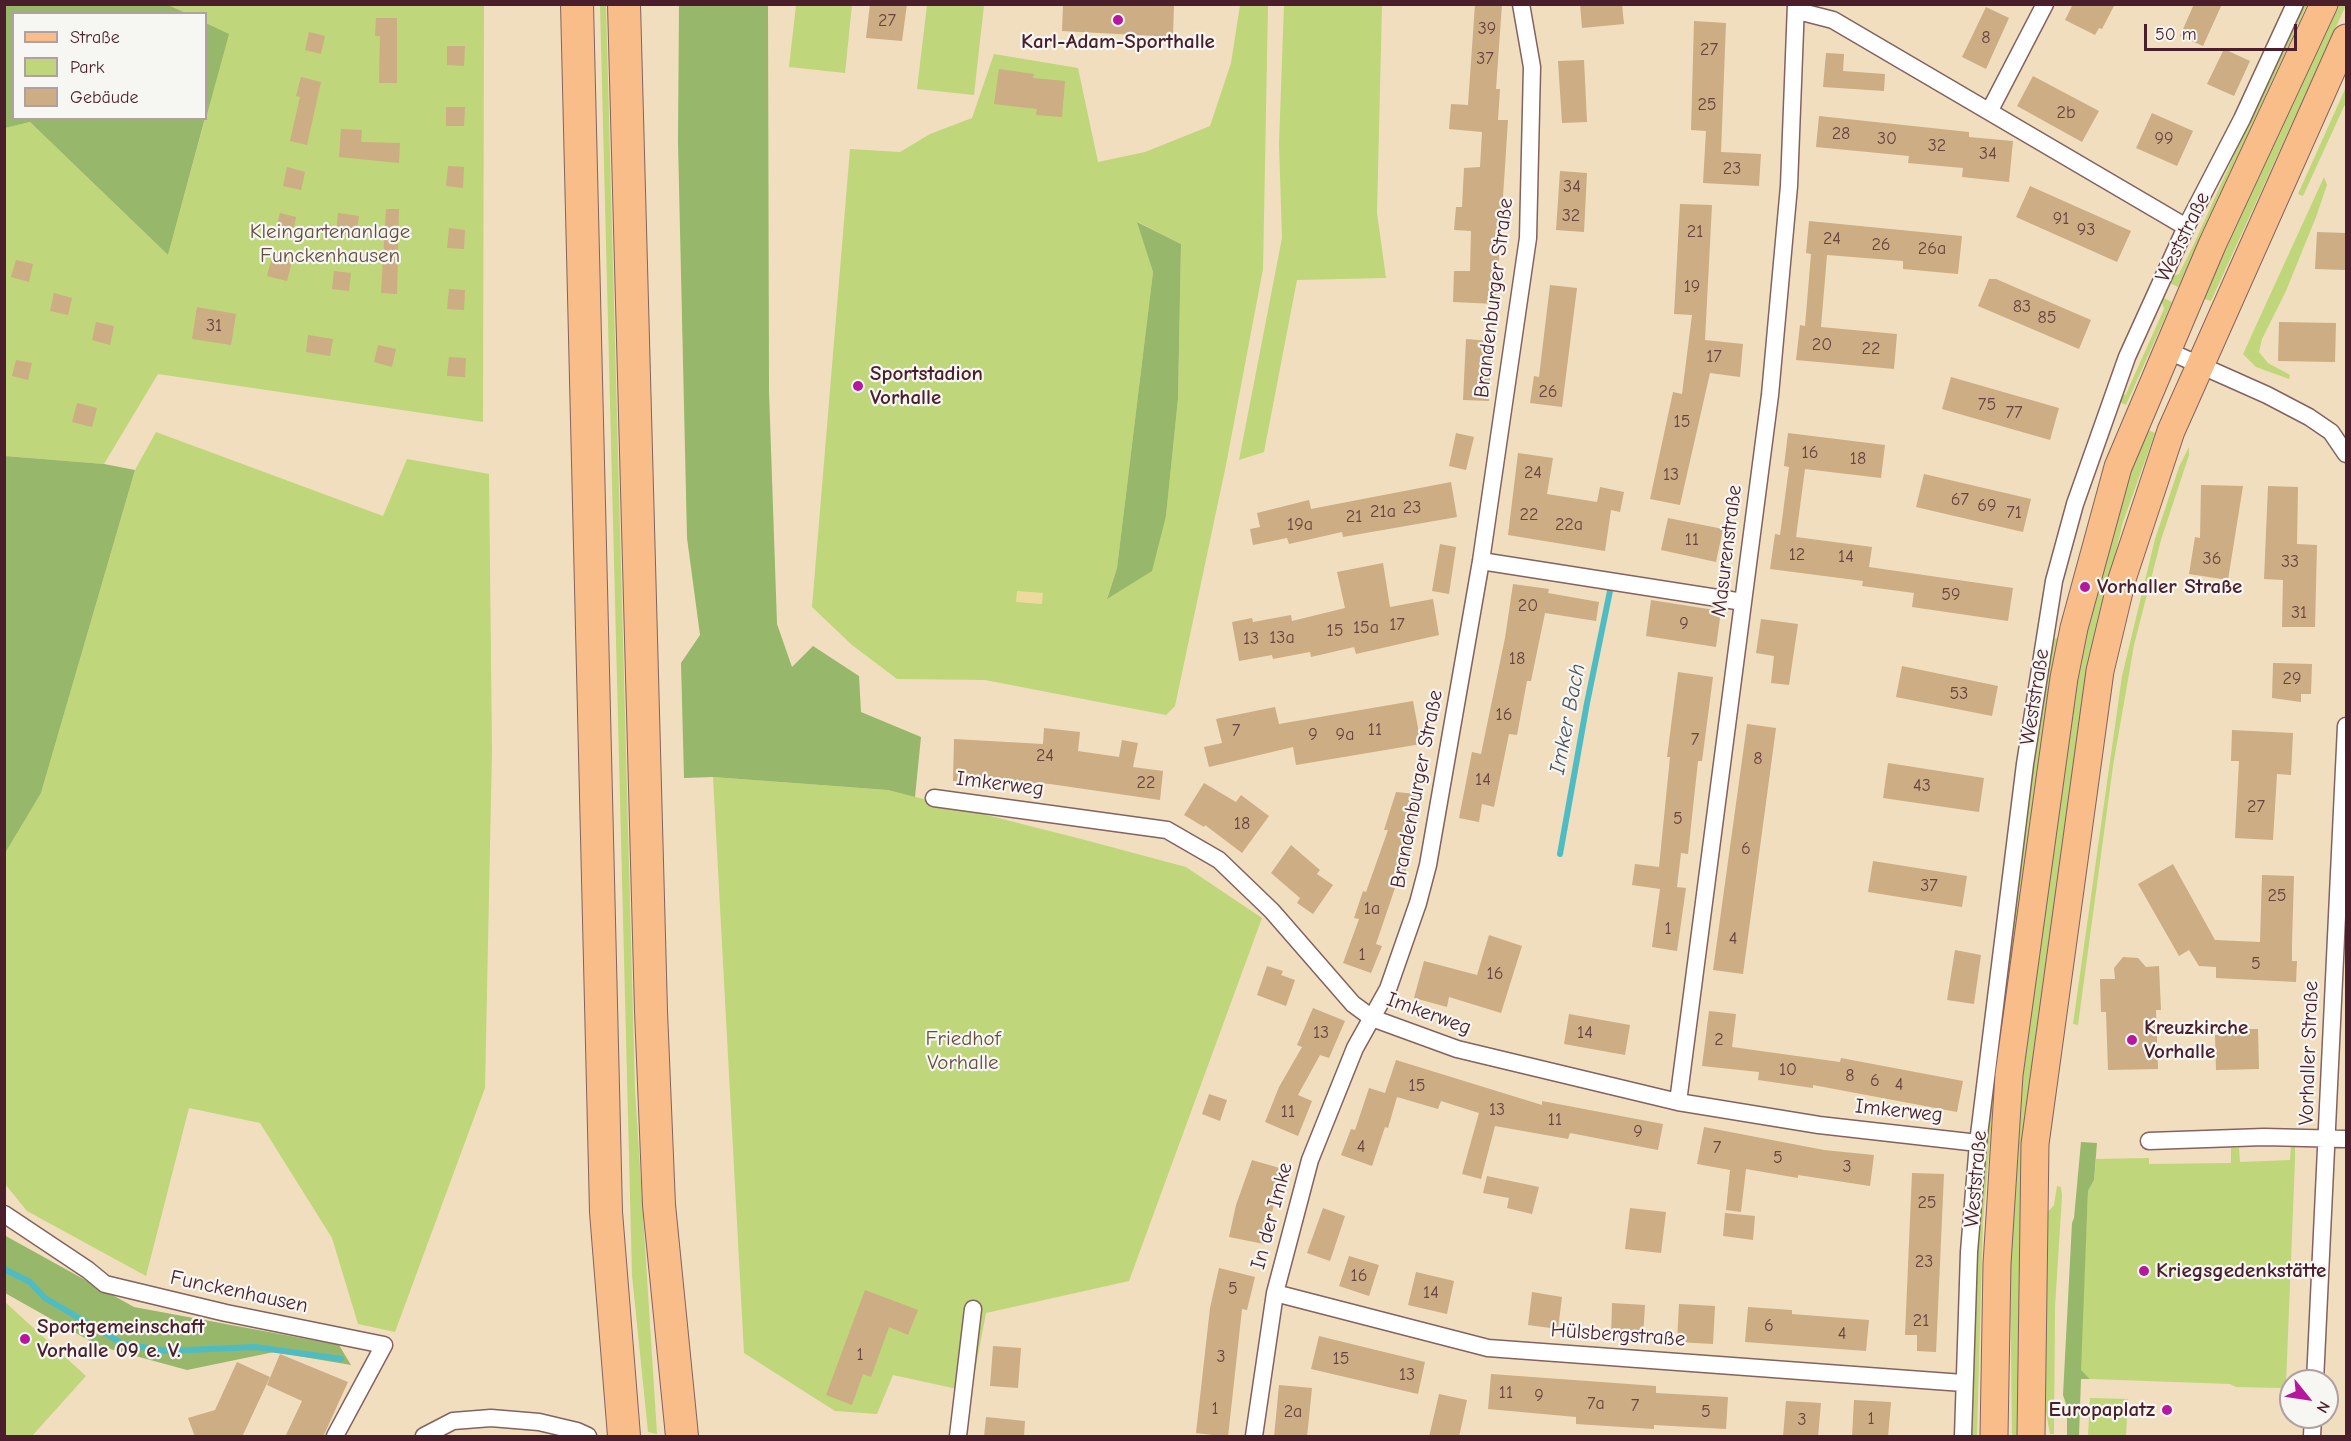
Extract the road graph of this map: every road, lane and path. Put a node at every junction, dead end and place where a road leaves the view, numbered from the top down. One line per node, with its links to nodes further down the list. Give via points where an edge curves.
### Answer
1 (577, 4): 29 (highway, via 606,1212)
2 (624, 4): 30 (highway, via 651,1011 659,1205)
3 (1521, 4): 14 (street, Brandenburger Straße, via 1532,67 1528,238)
4 (2045, 4): 9 (street)
5 (2295, 4): 10 (street, Weststraße)
6 (2324, 4): 11 (main road, Weststraße)
7 (1797, 8): 9 (street, via 1833,20); 15 (street, Masurenstraße, via 1788,186 1770,394)
8 (2346, 38): 12 (main road)
9 (1990, 110): 10 (street)
10 (2186, 227): 23 (street, Weststraße, via 2109,404 2054,581 2025,764)
11 (2166, 350): 12 (street); 37 (main road, Weststraße, via 2118,467 2064,678 2009,1075 1996,1264)
12 (2201, 366): 13 (street, via 2309,417 2331,432); 38 (main road, via 2171,431 2136,531 2100,671 2036,1144)
13 (2346, 454)
14 (1481, 561): 15 (street); 18 (street, Brandenburger Straße, via 1428,865 1388,989)
15 (1743, 602): 19 (street, Masurenstraße)
16 (2346, 726): 20 (street, Vorhaller Straße)
17 (934, 798): 18 (street, Imkerweg, via 1167,830 1219,860 1272,911 1353,1004)
18 (1372, 1018): 19 (street, Imkerweg, via 1457,1049); 25 (street, In der Imke, via 1310,1161)
19 (1678, 1102): 23 (street, Imkerweg, via 1819,1125)
20 (2328, 1139): 21 (street); 22 (street); 27 (street, Vorhaller Straße)
21 (2346, 1139)
22 (2149, 1141)
23 (1978, 1143): 28 (street, Weststraße)
24 (4, 1214): 31 (street, Funckenhausen, via 105,1284 384,1345)
25 (1275, 1293): 28 (street, Hülsbergstraße, via 1488,1348); 35 (street, In der Imke)
26 (973, 1309): 34 (street)
27 (2316, 1369)
28 (1963, 1383): 36 (street, Weststraße)
29 (622, 1426)
30 (681, 1430)
31 (335, 1437)
32 (424, 1437): 33 (street, via 453,1421 491,1418 539,1422)
33 (588, 1437)
34 (958, 1437)
35 (1254, 1437)
36 (1963, 1437)
37 (1994, 1437)
38 (2031, 1437)

